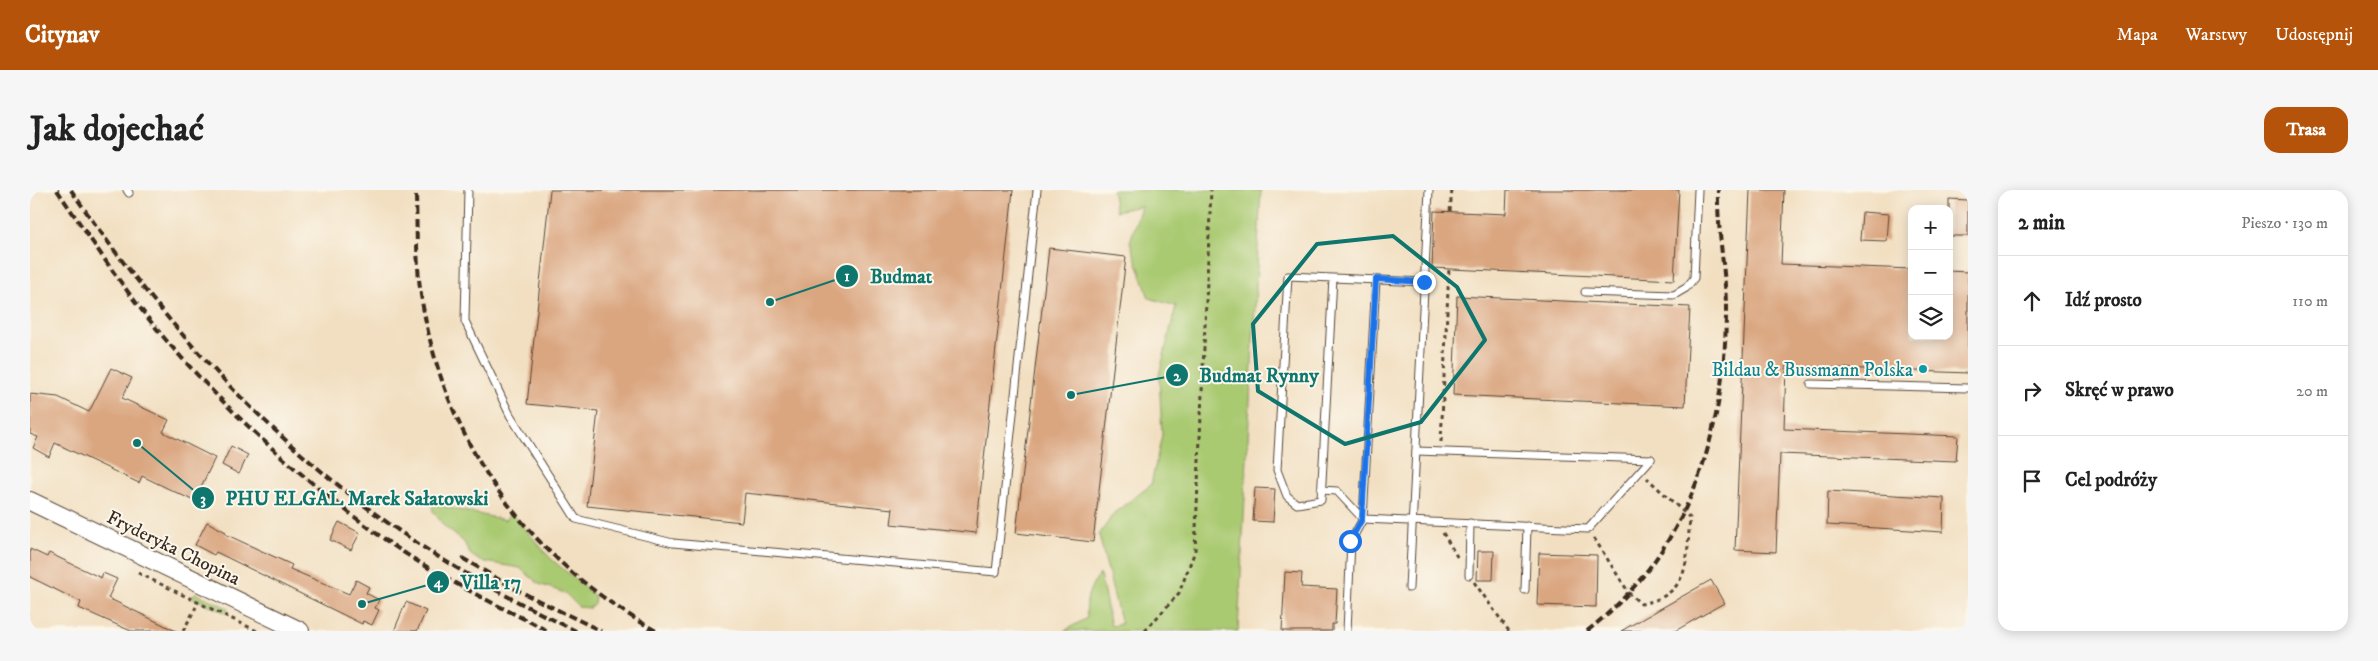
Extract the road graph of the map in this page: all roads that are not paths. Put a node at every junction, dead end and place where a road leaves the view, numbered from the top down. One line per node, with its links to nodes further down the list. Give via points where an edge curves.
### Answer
1 (468, 190): 2 (lane, via 465,321 510,414 576,519 672,544 996,572)
2 (1037, 190)
3 (1428, 190): 7 (lane)
4 (1698, 190): 8 (lane, via 1694,278 1686,288 1674,295)
5 (1333, 278): 6 (lane); 12 (lane); 12 (lane, via 1288,276 1277,470 1287,496 1297,504 1321,500)
6 (1376, 279): 7 (lane); 14 (lane)
7 (1424, 282): 11 (lane)
8 (1585, 292)
9 (1811, 384): 10 (lane)
10 (1968, 388)
11 (1416, 452): 15 (lane); 17 (lane, via 1651,459 1588,529)
12 (1321, 490): 14 (lane, via 1338,491)
13 (30, 501): 21 (street, Fryderyka Chopina)
14 (1362, 519): 15 (lane); 22 (lane, via 1350,541)
15 (1412, 520): 16 (lane); 19 (lane)
16 (1470, 523): 17 (lane); 18 (lane)
17 (1526, 526): 20 (lane)
18 (1469, 575)
19 (1409, 588)
20 (1525, 590)
21 (300, 631)
22 (1347, 631)

